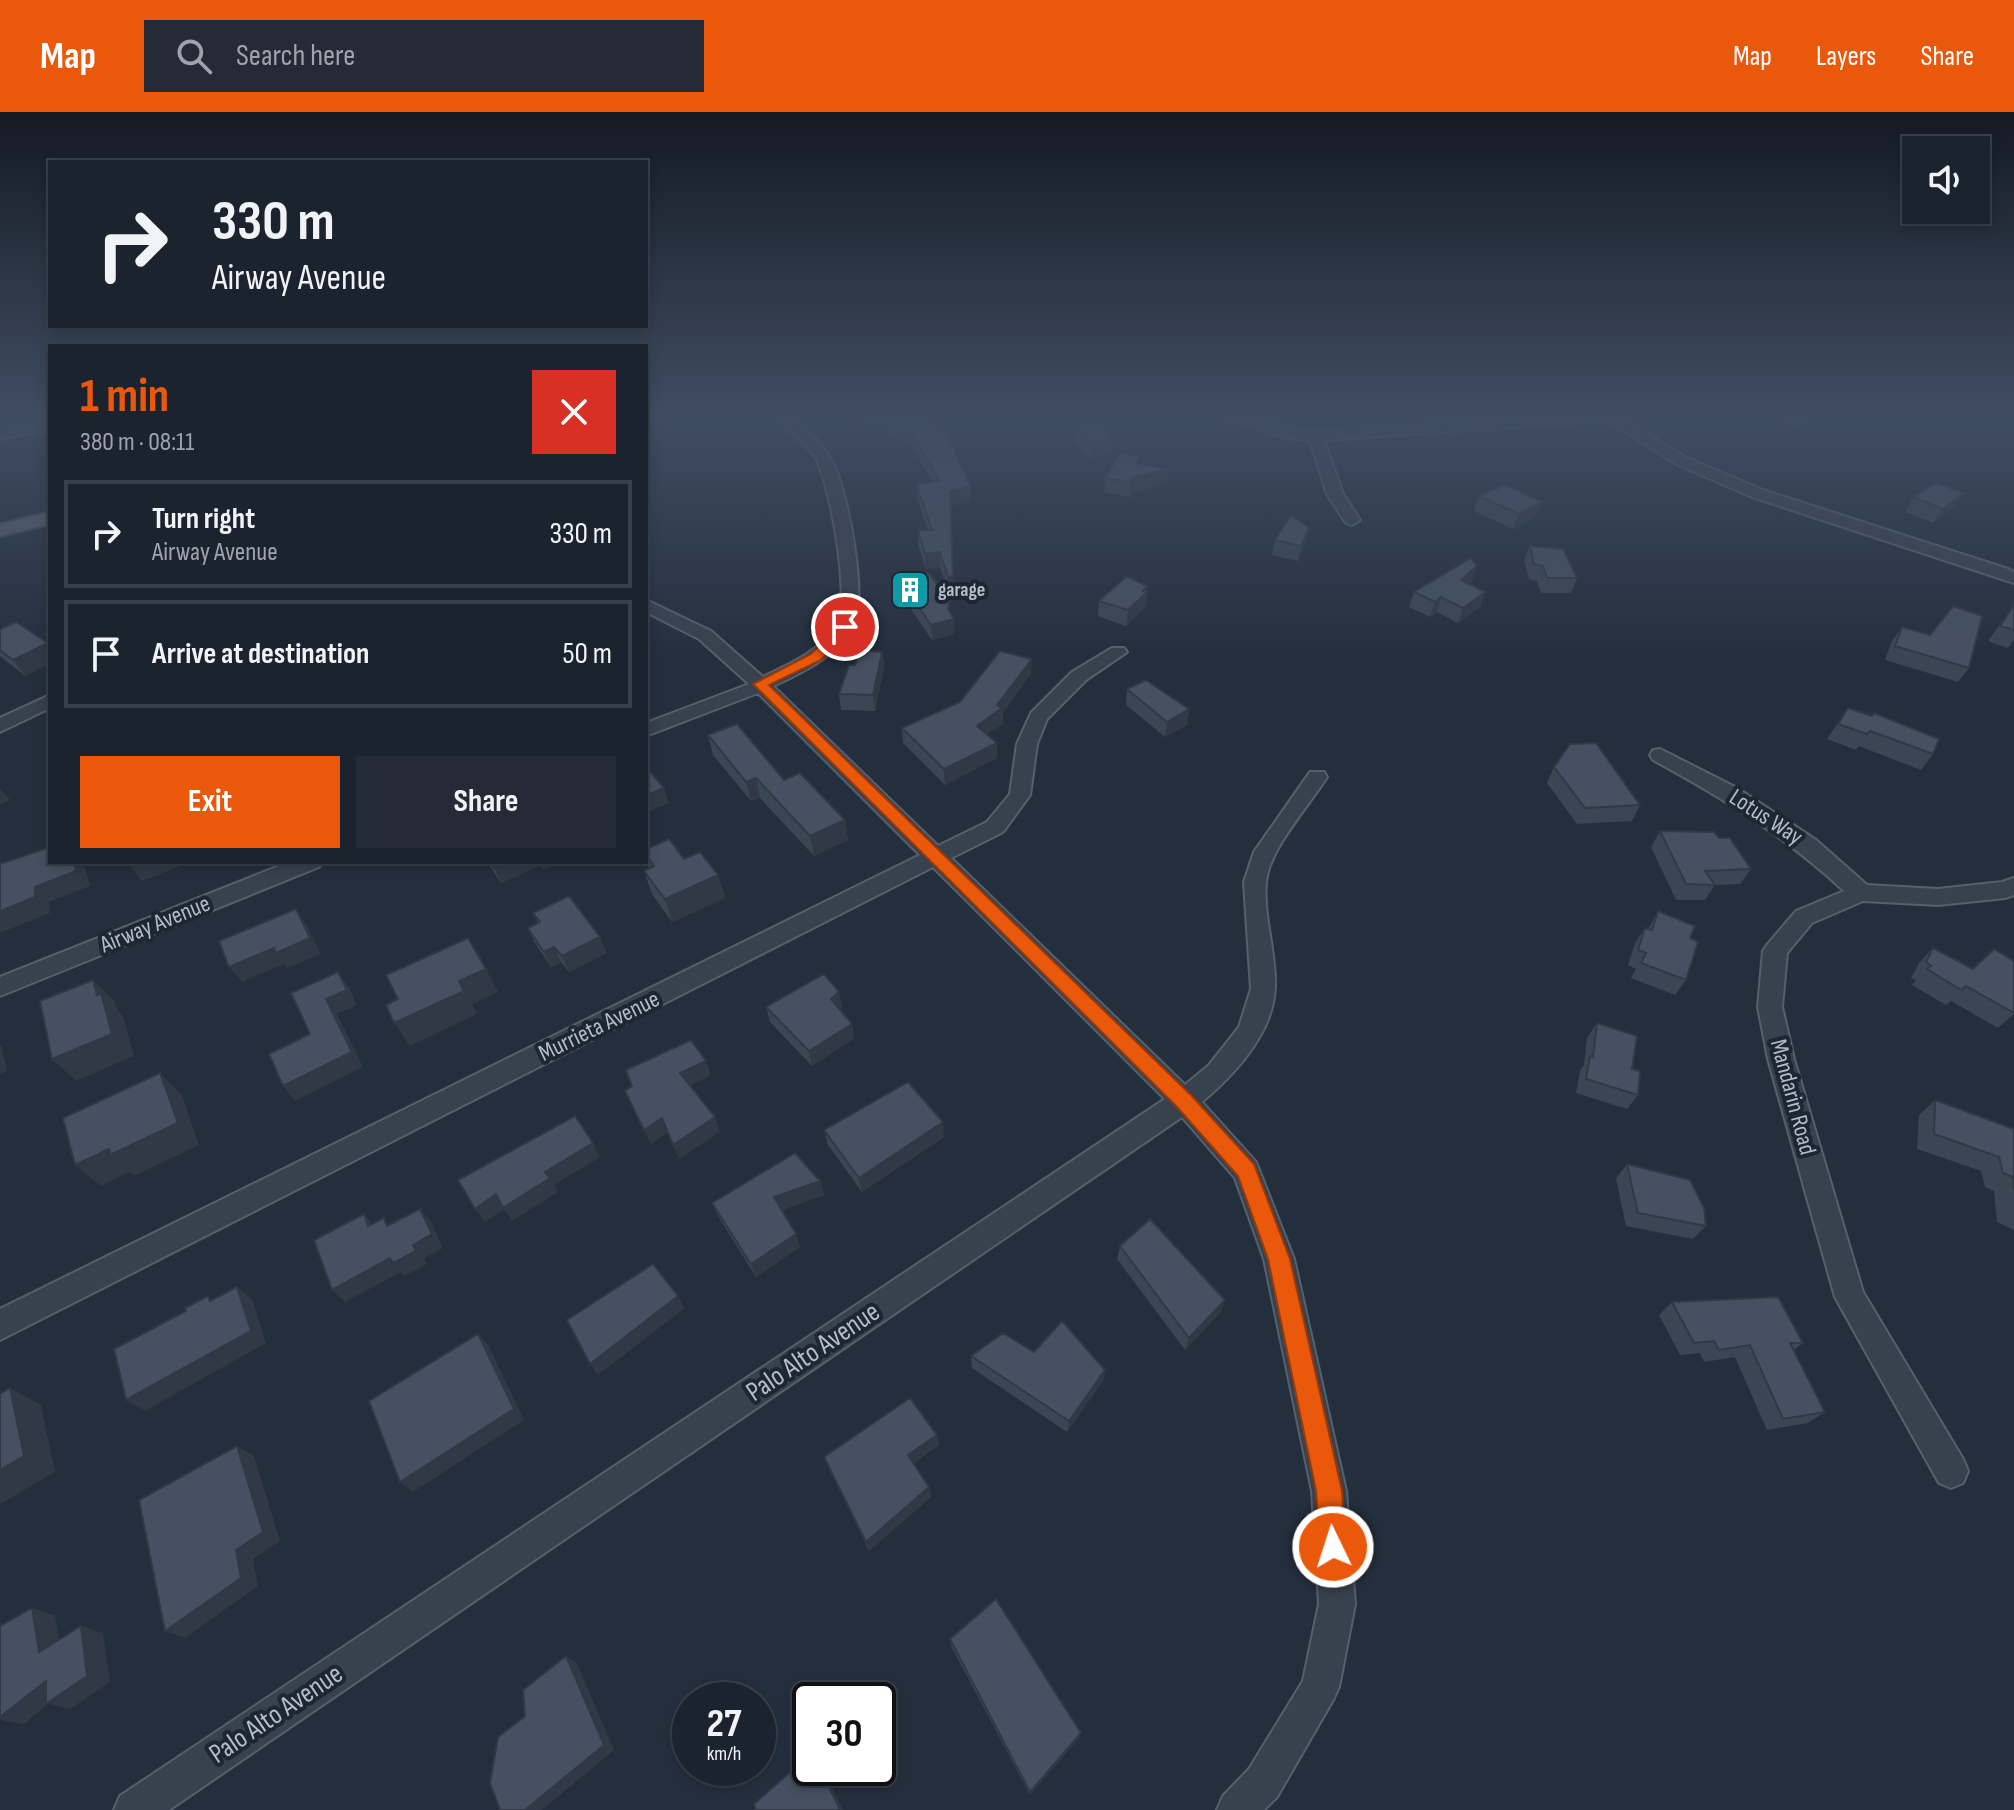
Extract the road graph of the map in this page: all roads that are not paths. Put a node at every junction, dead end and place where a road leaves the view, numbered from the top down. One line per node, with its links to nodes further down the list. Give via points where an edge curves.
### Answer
1 (836, 497): 10 (street, via 851,594 845,627 816,657)
2 (1337, 497): 5 (street)
3 (1770, 497): 7 (street)
4 (48, 518): 6 (main road)
5 (1352, 520)
6 (0, 530)
7 (2014, 578)
8 (648, 606): 10 (street, via 705,635)
9 (1118, 652): 16 (street, Murrieta Avenue, via 1079,676 1038,717 1027,744 1020,795 995,827)
10 (760, 684): 13 (street); 16 (street)
11 (48, 702): 12 (street)
12 (0, 726)
13 (648, 729)
14 (1660, 755): 19 (street, Lotus Way, via 1808,845)
15 (1317, 777): 21 (street, Palo Alto Avenue, via 1262,857 1255,882 1263,989 1250,1031 1218,1073)
16 (937, 858): 21 (street); 22 (street, Murrieta Avenue)
17 (299, 864): 20 (street, Airway Avenue)
18 (2014, 886): 19 (street, Mandarin Road, via 1938,897)
19 (1861, 893): 23 (street, Mandarin Road, via 1804,917 1775,951 1770,1007 1850,1297)
20 (0, 987)
21 (1184, 1101): 24 (street, Palo Alto Avenue); 25 (street, via 1246,1171 1279,1259 1329,1491 1337,1604 1320,1687 1263,1783)
22 (0, 1325)
23 (1951, 1471)
24 (134, 1810)
25 (1237, 1810)

